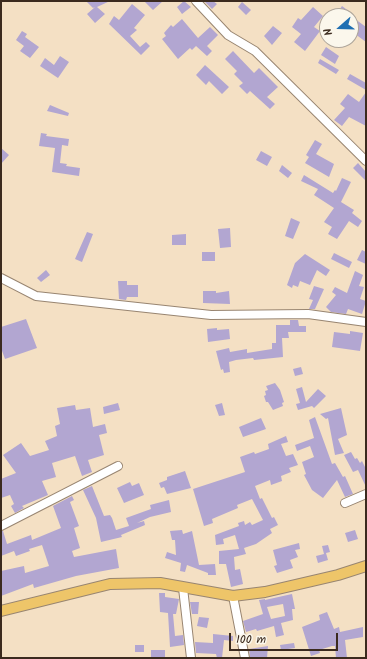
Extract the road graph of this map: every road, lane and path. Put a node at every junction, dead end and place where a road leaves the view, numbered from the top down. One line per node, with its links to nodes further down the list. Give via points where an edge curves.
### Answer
1 (196, 1): 2 (street, via 228,35 255,51)
2 (366, 161)
3 (1, 278): 4 (street, via 36,296 211,315 308,314)
4 (366, 322)
5 (118, 466): 8 (street)
6 (366, 494): 7 (street)
7 (346, 503)
8 (1, 526)
9 (366, 566): 11 (main road, via 265,592)
10 (183, 588): 11 (main road); 12 (main road, via 160,583 110,584); 13 (street)
11 (233, 596): 14 (street)
12 (1, 611)
13 (191, 658)
14 (245, 658)

